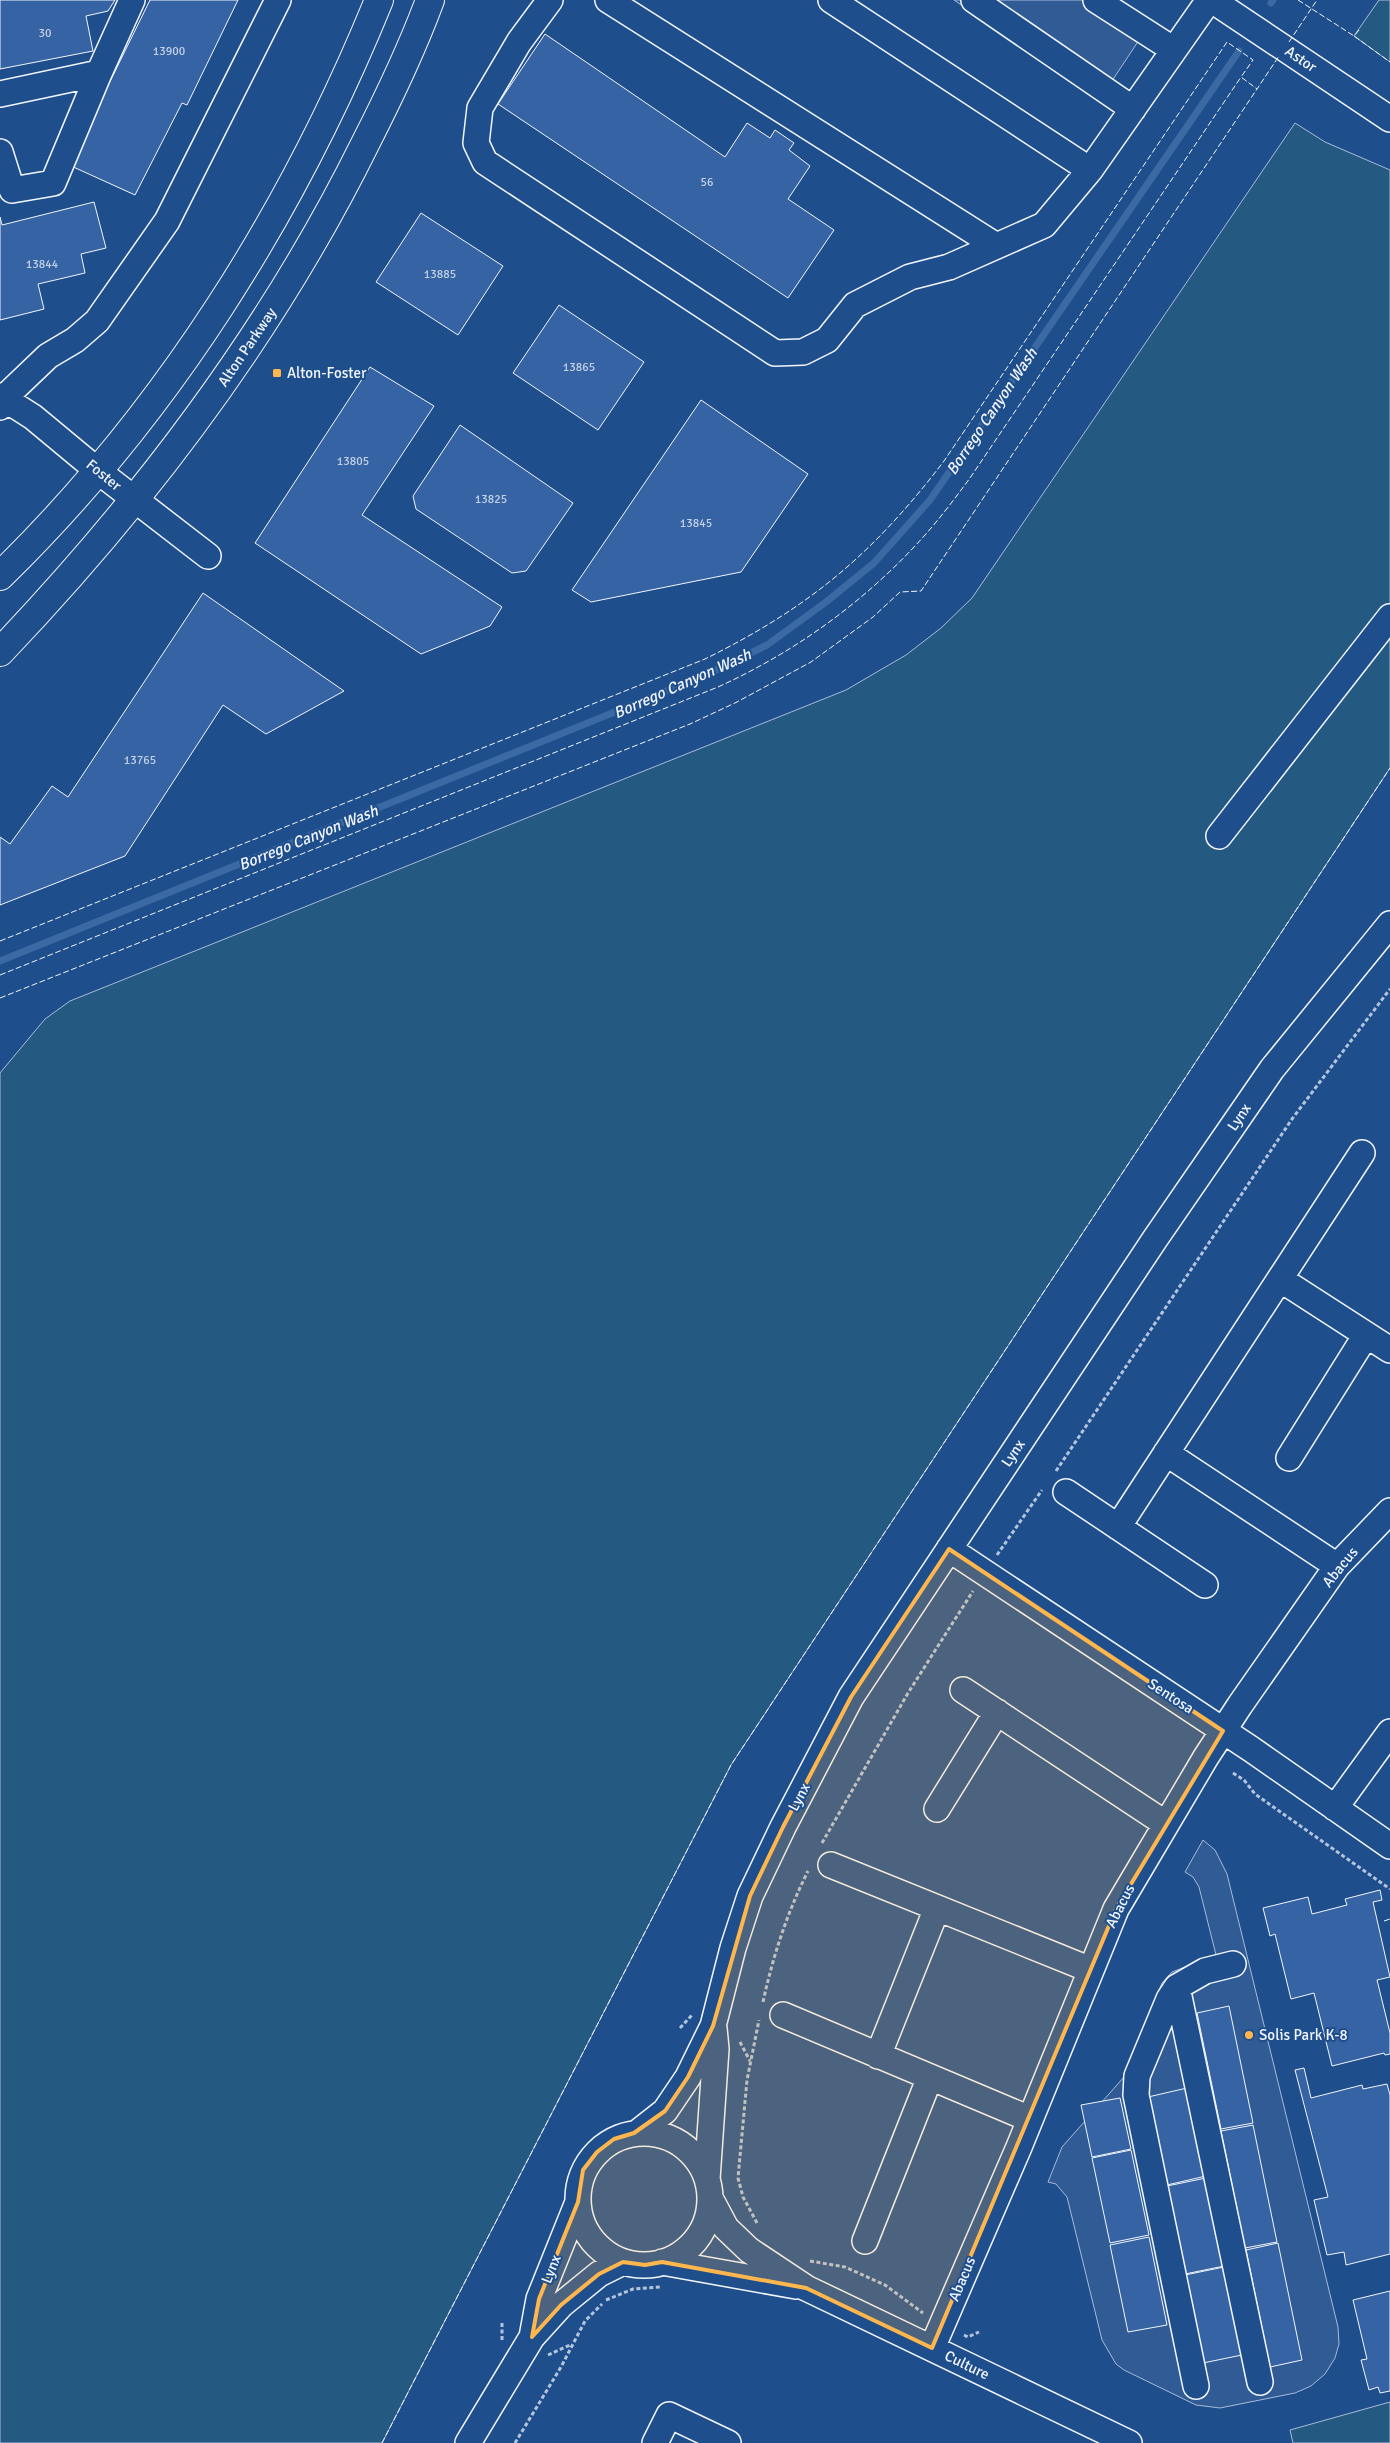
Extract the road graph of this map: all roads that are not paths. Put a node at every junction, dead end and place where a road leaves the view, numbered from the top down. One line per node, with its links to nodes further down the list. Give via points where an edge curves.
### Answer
1 (132, 0): 12 (street)
2 (278, 0): 19 (street, via 167,221 97,321 75,340 48,356)
3 (379, 0): 20 (main road, via 317,138 262,239 179,365)
4 (430, 0): 21 (main road, Alton Parkway, via 378,118 295,274 228,378)
5 (550, 0): 18 (street, via 519,42 480,108 476,144 484,162 776,353 803,352 826,340 856,305 910,278 949,267)
6 (608, 0): 18 (street)
7 (831, 0): 17 (street)
8 (974, 0): 14 (street)
9 (1096, 0): 11 (street)
10 (1210, 0): 11 (street); 15 (street, Astor)
11 (1174, 50): 14 (street)
12 (99, 73): 13 (street); 16 (street, via 53,183 12,190)
13 (0, 94)
14 (1133, 109): 17 (street)
15 (1390, 119)
16 (0, 152)
17 (1090, 170): 18 (street, via 1044,225)
18 (995, 245)
19 (1, 400): 20 (street, Foster, via 33,416)
20 (98, 471): 21 (street, Foster); 23 (main road)
21 (134, 499): 22 (street, Foster); 25 (main road, Alton Parkway, via 73,573)
22 (208, 556)
23 (0, 576)
24 (1390, 617): 26 (street)
25 (0, 652)
26 (1219, 836)
27 (1390, 924): 37 (street, Lynx, via 1272,1068)
28 (1362, 1153): 29 (street)
29 (1280, 1279): 30 (street); 32 (street)
30 (1366, 1335): 31 (street); 33 (street)
31 (1390, 1350)
32 (1166, 1453): 36 (street); 38 (street)
33 (1289, 1458)
34 (1055, 1484): 36 (street)
35 (1390, 1511): 38 (street, Abacus)
36 (1118, 1527): 39 (street)
37 (949, 1549): 42 (street, Sentosa); 54 (street, Lynx, via 851,1697 783,1827 750,1896 733,1948)
38 (1338, 1566): 42 (street, Abacus)
39 (1205, 1585)
40 (964, 1690): 41 (street)
41 (997, 1712): 44 (street); 46 (street)
42 (1224, 1731): 45 (street, Sentosa); 46 (street, Abacus)
43 (1390, 1732): 45 (street)
44 (937, 1808)
45 (1336, 1808): 47 (street, Sentosa)
46 (1166, 1824): 51 (street, Abacus, via 1116,1909)
47 (1390, 1846)
48 (821, 1860): 49 (street)
49 (937, 1908): 51 (street); 55 (street)
50 (1233, 1964): 52 (street, via 1205,1971)
51 (1091, 1970): 57 (street, Abacus)
52 (1177, 1987): 67 (street); 68 (street, via 1169,1998 1137,2076 1136,2095)
53 (768, 2014): 55 (street)
54 (714, 2026): 58 (street, Lynx, via 688,2077 665,2111); 59 (street, Lynx, via 716,2049)
55 (878, 2056): 56 (street)
56 (930, 2077): 57 (street); 61 (street)
57 (1030, 2119): 66 (street, Abacus)
58 (638, 2133): 59 (street, via 656,2133 676,2141 693,2154 705,2172); 60 (street, via 614,2139 597,2152 583,2170 577,2192)
59 (709, 2189): 63 (street, via 709,2214 700,2234 686,2250); 64 (street, Culture, via 726,2228 749,2250)
60 (578, 2202): 62 (street, via 579,2214 588,2234 603,2251); 65 (street, Lynx, via 539,2299)
61 (865, 2241)
62 (623, 2262): 63 (street, via 645,2265); 65 (street, Lynx, via 599,2274 561,2305)
63 (662, 2262): 64 (street, Culture)
64 (806, 2288): 66 (street, Culture)
65 (532, 2337): 69 (street, Lynx)
66 (932, 2348): 72 (street, Culture)
67 (1260, 2382)
68 (1196, 2386)
69 (468, 2443)
70 (655, 2443): 71 (street, via 669,2415)
71 (728, 2443)
72 (1128, 2443)

